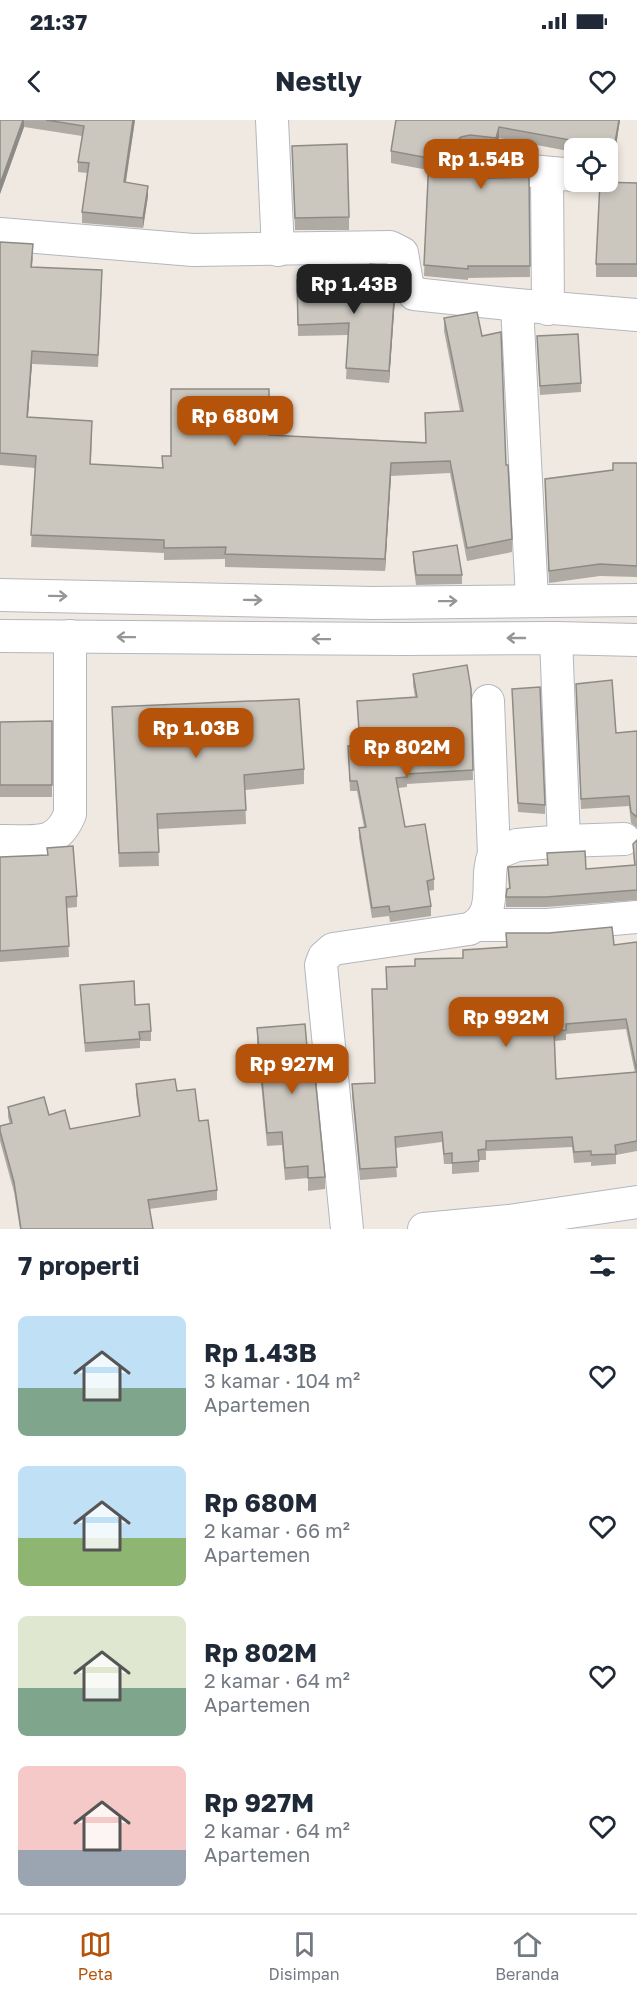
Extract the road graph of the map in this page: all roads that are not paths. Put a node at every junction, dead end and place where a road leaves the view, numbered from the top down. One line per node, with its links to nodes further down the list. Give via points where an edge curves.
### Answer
1 (272, 120): 5 (street)
2 (469, 165): 3 (street)
3 (561, 174): 7 (street)
4 (0, 234): 5 (street, via 193,250)
5 (278, 250): 6 (street, via 375,246 397,249 405,260 407,284 414,294)
6 (518, 305): 7 (street); 10 (street)
7 (548, 309): 8 (street)
8 (637, 315)
9 (0, 595): 10 (street, one-way to 10, via 373,603)
10 (532, 599): 11 (street)
11 (637, 600)
12 (0, 636): 13 (street)
13 (70, 636): 14 (street, one-way to 13); 18 (street, via 70,814 63,831 50,840)
14 (556, 638): 15 (street); 19 (street)
15 (637, 640)
16 (488, 701): 20 (street)
17 (624, 839): 19 (street)
18 (0, 841)
19 (564, 841): 20 (street, via 517,845)
20 (494, 854): 22 (street, via 490,900)
21 (637, 917): 22 (street, via 547,926)
22 (477, 925): 24 (street, via 333,949 324,957 322,980)
23 (637, 1202): 25 (street)
24 (347, 1229)
25 (424, 1229)

